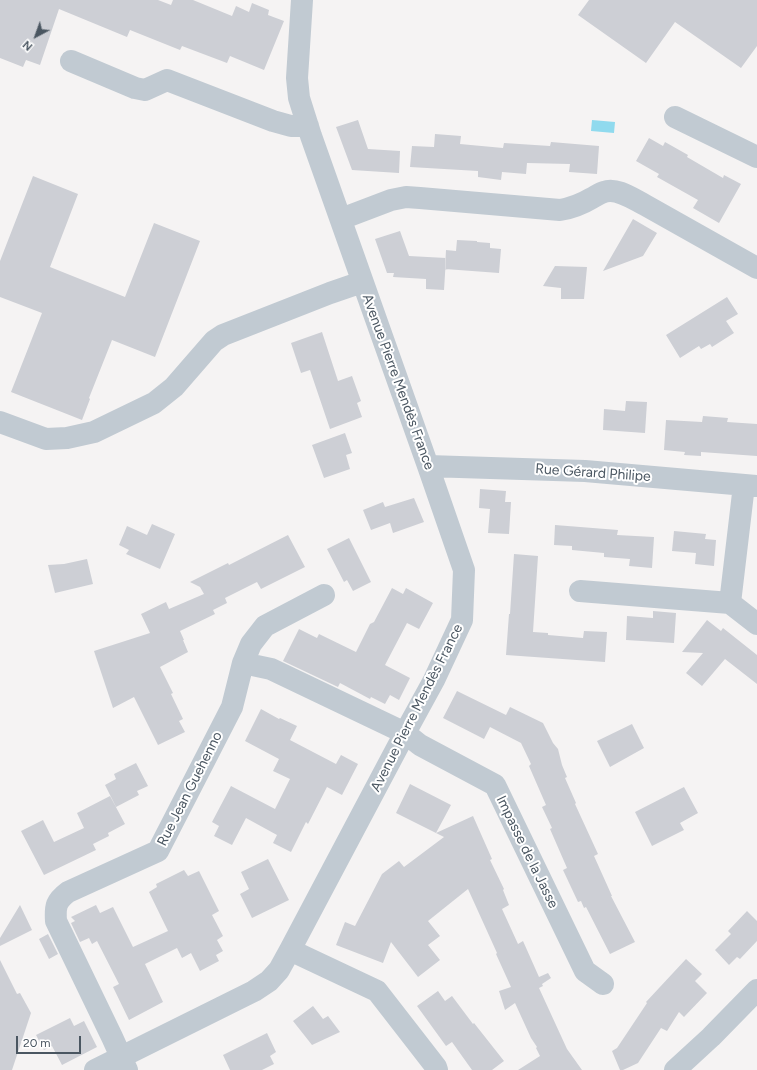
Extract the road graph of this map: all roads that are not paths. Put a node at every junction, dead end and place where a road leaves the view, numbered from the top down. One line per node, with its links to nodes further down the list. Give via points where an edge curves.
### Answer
1 (302, 0): 4 (street, Avenue Pierre Mendès France, via 297,78 299,98)
2 (71, 61): 4 (street, via 135,88 145,90 167,80 273,121 291,126)
3 (675, 117): 5 (street)
4 (308, 126): 6 (street, Avenue Pierre Mendès France)
5 (757, 157)
6 (340, 219): 7 (street, via 391,200 406,198 560,210 582,204 604,191 615,191 627,195); 8 (street, Avenue Pierre Mendès France)
7 (757, 268)
8 (362, 282): 9 (street, via 223,335 210,345 174,387 154,403 94,432 67,438 46,439); 10 (street, Avenue Pierre Mendès France)
9 (0, 422)
10 (428, 466): 11 (street, Rue Gérard Philipe, via 585,471); 17 (street, Avenue Pierre Mendès France, via 464,570 462,620 434,680)
11 (751, 486): 14 (street)
12 (580, 591): 14 (street)
13 (324, 595): 16 (street, Rue Jean Guehenno, via 265,626 251,644)
14 (730, 603): 15 (street)
15 (757, 624)
16 (243, 663): 17 (street, via 271,669); 21 (street, Rue Jean Guehenno, via 232,707 158,851 68,892 56,903 56,920)
17 (405, 733): 18 (street, Avenue Pierre Mendès France); 19 (street, Impasse de la Jasse, via 420,745 495,785 585,971)
18 (290, 950): 21 (street, Avenue Pierre Mendès France, via 279,970 269,981); 23 (street, via 377,991)
19 (602, 984)
20 (757, 990): 24 (street)
21 (124, 1064): 22 (street, Avenue Pierre Mendès France)
22 (95, 1070)
23 (437, 1070)
24 (675, 1070)

